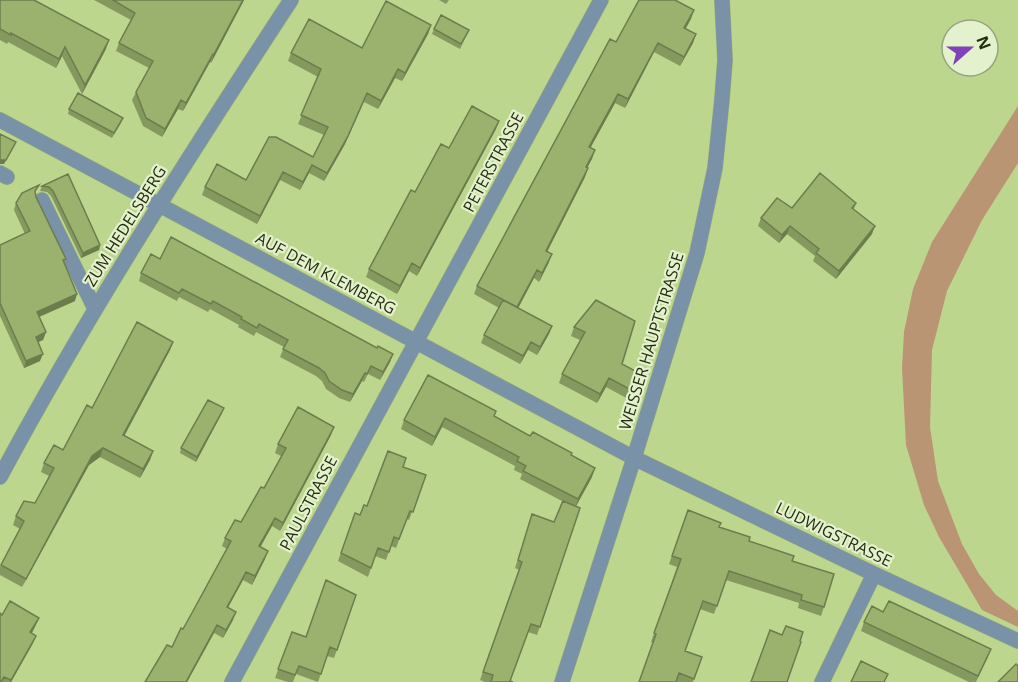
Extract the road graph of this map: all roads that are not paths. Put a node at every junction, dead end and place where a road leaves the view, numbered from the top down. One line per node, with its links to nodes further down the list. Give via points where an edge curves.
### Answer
1 (291, 0): 7 (street, ZUM HEDELSBERG)
2 (601, 0): 9 (street, PETERSTRASSE)
3 (708, 0): 4 (street)
4 (723, 3): 10 (street, WEISSER HAUPTSTRASSE, via 724,70 715,168 697,253)
5 (0, 120): 7 (street, AUF DEM KLEMBERG)
6 (42, 200): 8 (street)
7 (158, 205): 8 (street, ZUM HEDELSBERG); 9 (street, AUF DEM KLEMBERG)
8 (95, 309): 11 (street, ZUM HEDELSBERG)
9 (416, 341): 10 (street, AUF DEM KLEMBERG); 14 (street, PAULSTRASSE)
10 (634, 458): 12 (street, LUDWIGSTRASSE); 15 (street, WEISSER HAUPTSTRASSE)
11 (0, 477)
12 (874, 574): 13 (street, LUDWIGSTRASSE); 16 (street)
13 (1018, 641)
14 (232, 682)
15 (562, 682)
16 (822, 682)

